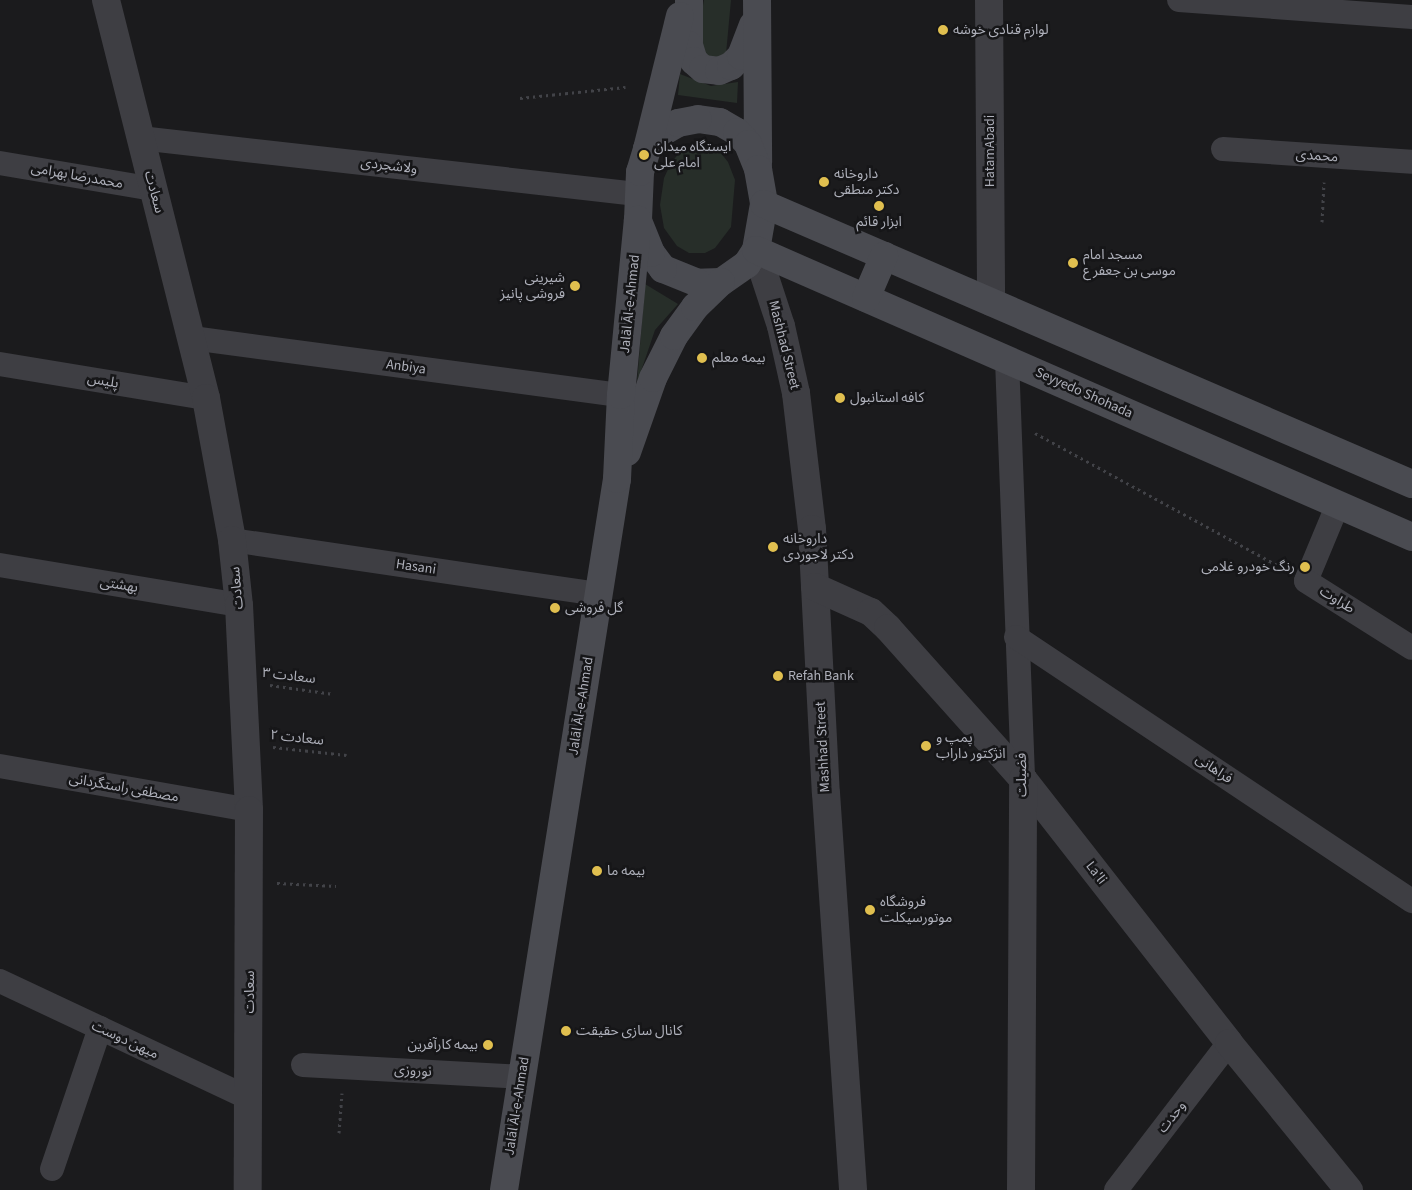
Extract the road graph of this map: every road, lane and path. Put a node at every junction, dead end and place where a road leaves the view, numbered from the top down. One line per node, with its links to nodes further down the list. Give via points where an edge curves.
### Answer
1 (106, 0): 12 (street, سعادت)
2 (684, 0): 13 (main road)
3 (689, 0): 8 (main road, via 689,46 694,61 703,69 719,71 741,56)
4 (989, 0): 27 (street, HatamAbadi)
5 (1179, 0): 6 (street)
6 (1247, 2): 7 (street)
7 (1345, 6): 9 (street)
8 (757, 7): 18 (main road)
9 (1412, 17)
10 (625, 87): 11 (path)
11 (520, 98)
12 (140, 138): 19 (street, سعادت); 21 (street, ولاشجردی)
13 (647, 149): 18 (main road, via 661,133 678,123 698,119 720,122 737,132 748,144); 21 (main road)
14 (1223, 149): 15 (street, محمدی)
15 (1324, 156): 16 (street, محمدی); 22 (path)
16 (1412, 162)
17 (0, 163): 19 (street, محمدرضا بهرامی)
18 (758, 169): 20 (main road)
19 (154, 190): 28 (street, سعادت)
20 (764, 204): 23 (main road); 24 (main road)
21 (638, 207): 25 (main road, via 651,254 663,269 698,283); 31 (main road, Jalāl Āl-e-Ahmad)
22 (1322, 222)
23 (756, 250): 25 (main road, via 747,264); 26 (main road, Seyyedo Shohada); 41 (street, Mashhad Street, via 781,326 796,393)
24 (884, 256): 26 (main road); 27 (main road)
25 (722, 282): 34 (main road, via 695,307 674,336 653,378)
26 (866, 298): 29 (main road, Seyyedo Shohada)
27 (991, 302): 35 (main road)
28 (192, 338): 31 (street, Anbiya); 32 (street, سعادت)
29 (1007, 360): 33 (street, فضیلت); 36 (main road, Seyyedo Shohada)
30 (0, 364): 32 (street, پلیس)
31 (621, 395): 34 (main road, Jalāl Āl-e-Ahmad)
32 (206, 398): 38 (street, سعادت)
33 (1008, 418): 40 (path); 44 (street, فضیلت)
34 (617, 479): 42 (main road, Jalāl Āl-e-Ahmad)
35 (1412, 484)
36 (1338, 504): 37 (main road, Seyyedo Shohada); 40 (street, طراوت)
37 (1412, 537)
38 (232, 540): 42 (street, Hasani); 43 (street, سعادت)
39 (0, 565): 43 (street, بهشتی)
40 (1306, 581): 45 (street, طراوت)
41 (815, 587): 51 (street, La'li, via 871,612); 68 (street, Mashhad Street)
42 (599, 594): 61 (main road, Jalāl Āl-e-Ahmad)
43 (239, 605): 46 (street, سعادت)
44 (1016, 637): 51 (street, فضیلت); 55 (street, فراهانی)
45 (1412, 648)
46 (242, 682): 47 (path, سعادت ۳); 48 (street, سعادت)
47 (333, 694)
48 (245, 743): 49 (path, سعادت ۲); 52 (street, سعادت)
49 (347, 755)
50 (0, 766): 52 (street, مصطفی راستگردانی)
51 (1023, 779): 58 (street, La'li); 69 (street, فضیلت)
52 (248, 810): 53 (street, سعادت)
53 (249, 881): 54 (path); 62 (street, سعادت)
54 (336, 886)
55 (1412, 901)
56 (0, 981): 57 (street, میهن دوست)
57 (100, 1028): 62 (street, میهن دوست); 64 (street)
58 (1229, 1043): 65 (street, La'li); 70 (street, وحدت)
59 (303, 1065): 60 (street, نوروزی)
60 (344, 1067): 61 (street, نوروزی); 63 (path)
61 (522, 1076): 67 (main road, Jalāl Āl-e-Ahmad)
62 (249, 1098): 66 (street, سعادت)
63 (339, 1133)
64 (52, 1169)
65 (1346, 1189)
66 (248, 1190)
67 (504, 1190)
68 (853, 1190)
69 (1021, 1190)
70 (1116, 1190)

